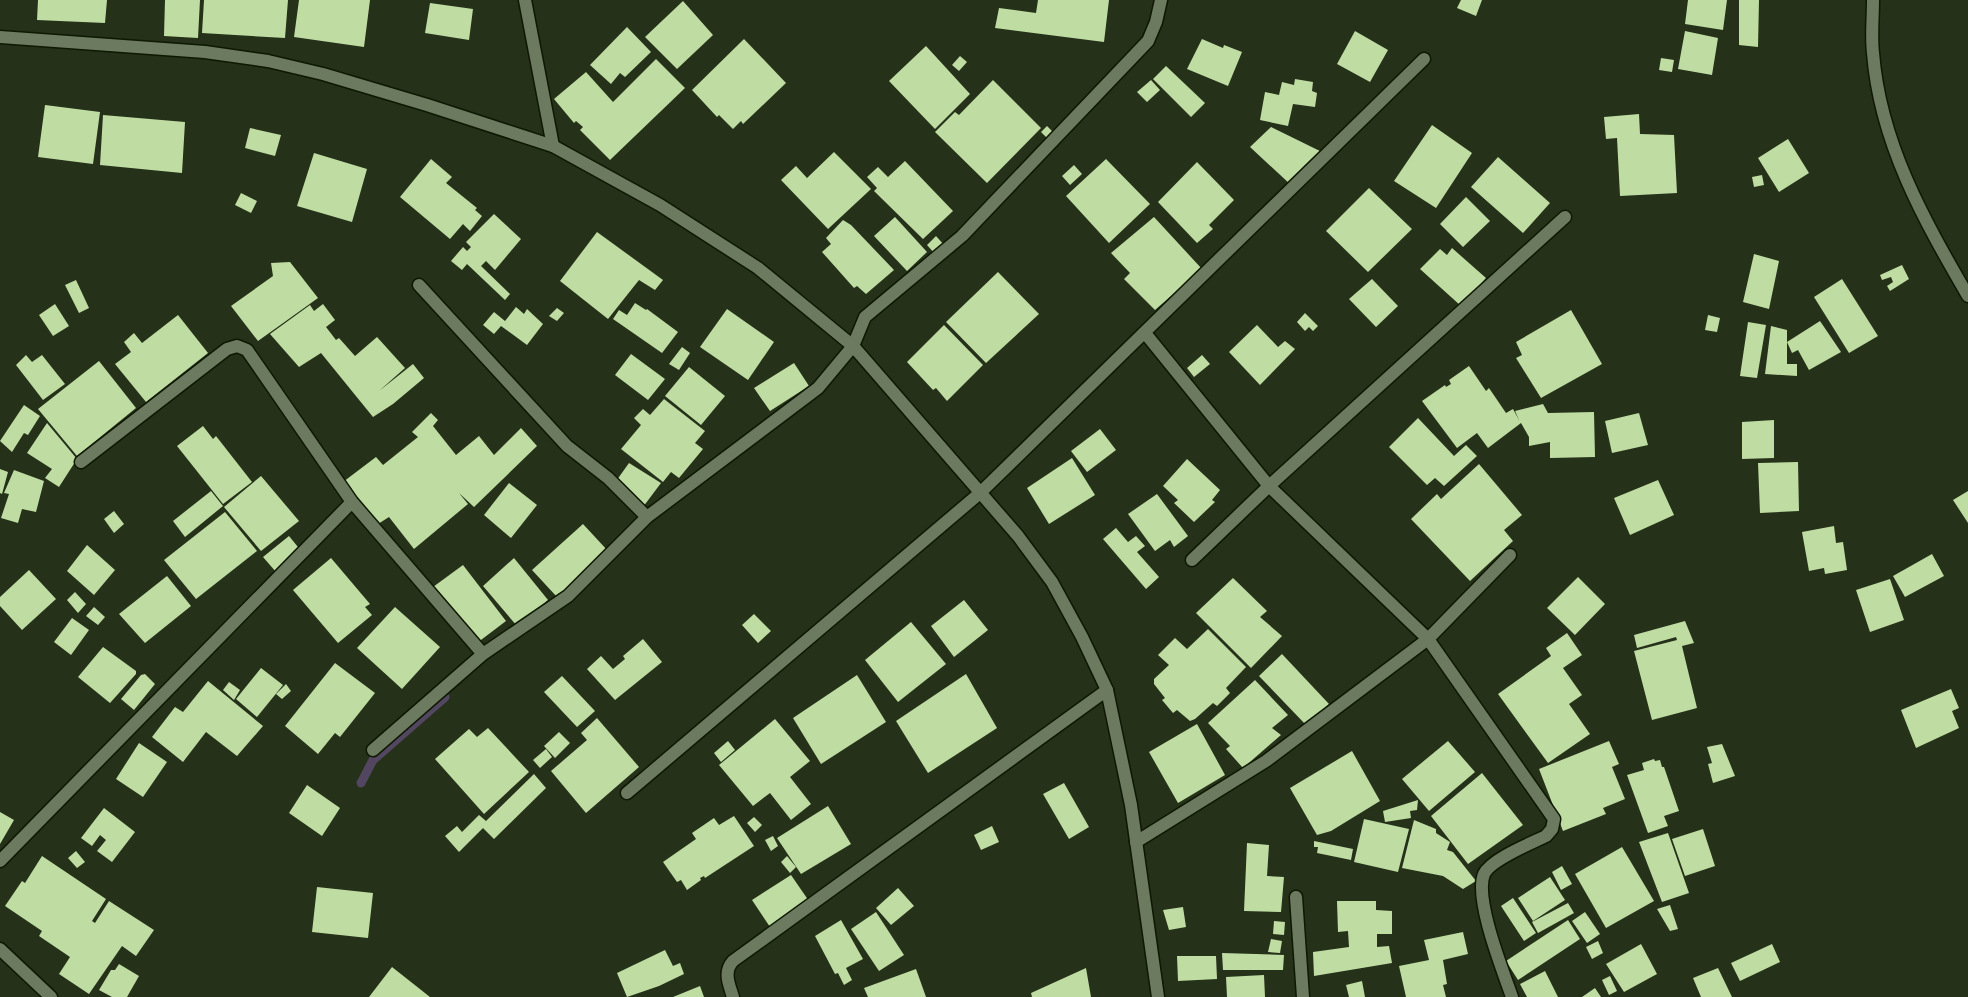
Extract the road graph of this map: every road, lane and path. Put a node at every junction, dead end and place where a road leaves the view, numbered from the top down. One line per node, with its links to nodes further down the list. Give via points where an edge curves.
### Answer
1 (525, 0): 6 (street)
2 (1161, 0): 11 (street, via 1148,40 962,236 865,318)
3 (1873, 0): 9 (street, via 1872,53 1881,105 1899,164 1926,223)
4 (0, 37): 6 (street, via 205,52 268,61 427,105)
5 (1424, 59): 10 (street)
6 (553, 146): 11 (street, via 660,205 758,268)
7 (1565, 217): 13 (street)
8 (419, 285): 16 (street, via 567,446 608,478)
9 (1968, 296)
10 (1145, 333): 13 (street); 14 (street)
11 (853, 346): 14 (street); 16 (street, via 818,388)
12 (81, 462): 15 (street, via 227,349 237,346 247,350)
13 (1270, 486): 18 (street); 19 (street)
14 (980, 493): 21 (street, via 1052,582); 23 (street)
15 (352, 502): 20 (street); 25 (street)
16 (647, 517): 20 (street, via 568,596)
17 (1510, 555): 19 (street)
18 (1192, 560)
19 (1428, 639): 24 (street, via 1266,761); 32 (street, via 1554,819 1546,836 1497,861 1484,873 1486,912)
20 (483, 654): 22 (street)
21 (1107, 690): 24 (street); 29 (street, via 734,961 728,967 727,976)
22 (373, 750)
23 (627, 792)
24 (1136, 842): 30 (street)
25 (0, 862)
26 (1296, 897): 31 (street)
27 (0, 949): 28 (street)
28 (51, 997)
29 (733, 997)
30 (1158, 997)
31 (1302, 997)
32 (1512, 997)

